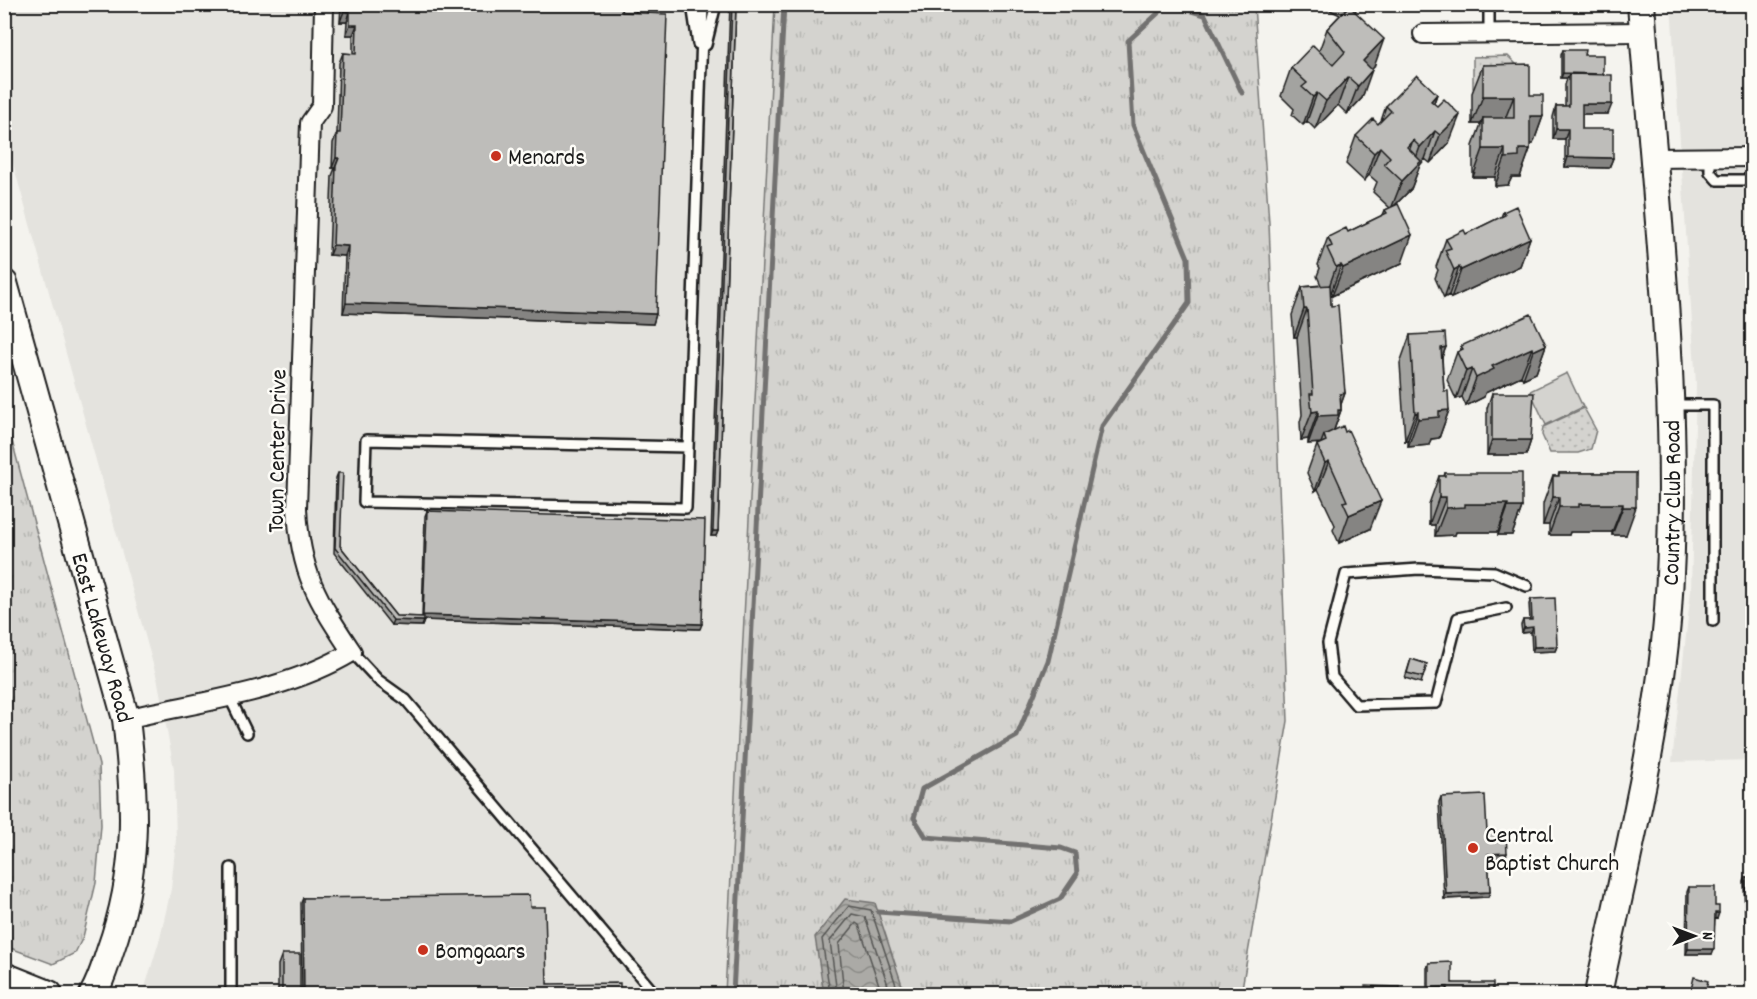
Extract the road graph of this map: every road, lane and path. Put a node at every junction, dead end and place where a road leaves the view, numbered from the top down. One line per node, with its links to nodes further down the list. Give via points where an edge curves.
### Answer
1 (324, 4): 23 (street, Town Center Drive, via 322,106 310,123 297,508 299,543 307,575)
2 (642, 4): 8 (lane)
3 (692, 4): 12 (lane)
4 (703, 4): 12 (lane)
5 (716, 4): 12 (lane)
6 (1489, 4): 11 (lane)
7 (1641, 4): 9 (street, Country Club Road)
8 (641, 23)
9 (1643, 32): 11 (street); 13 (street, Country Club Road)
10 (1424, 34): 11 (street)
11 (1489, 34)
12 (702, 65): 19 (lane)
13 (1652, 158): 14 (street); 18 (street, Country Club Road)
14 (1710, 158): 15 (street); 16 (lane, via 1710,172 1717,180)
15 (1752, 158)
16 (1752, 180)
17 (4, 283): 25 (street, East Lakeway Road)
18 (1669, 405): 22 (lane, via 1713,405); 33 (street, Country Club Road, via 1671,534 1668,613 1658,696 1639,807)
19 (688, 447): 19 (lane, via 686,508 364,502 366,440)
20 (1527, 586): 21 (lane, via 1494,572 1419,569 1346,574 1328,643 1332,677 1356,705 1436,703 1458,618)
21 (1506, 608)
22 (1713, 621)
23 (352, 652): 24 (street, via 323,670); 32 (lane, via 421,716)
24 (229, 696): 25 (street); 26 (lane)
25 (126, 719): 30 (street, East Lakeway Road, via 134,781 133,863 122,917)
26 (247, 733)
27 (231, 868): 31 (lane)
28 (4, 976): 29 (street)
29 (49, 994)
30 (93, 994)
31 (231, 994)
32 (656, 994)
33 (1598, 994)

